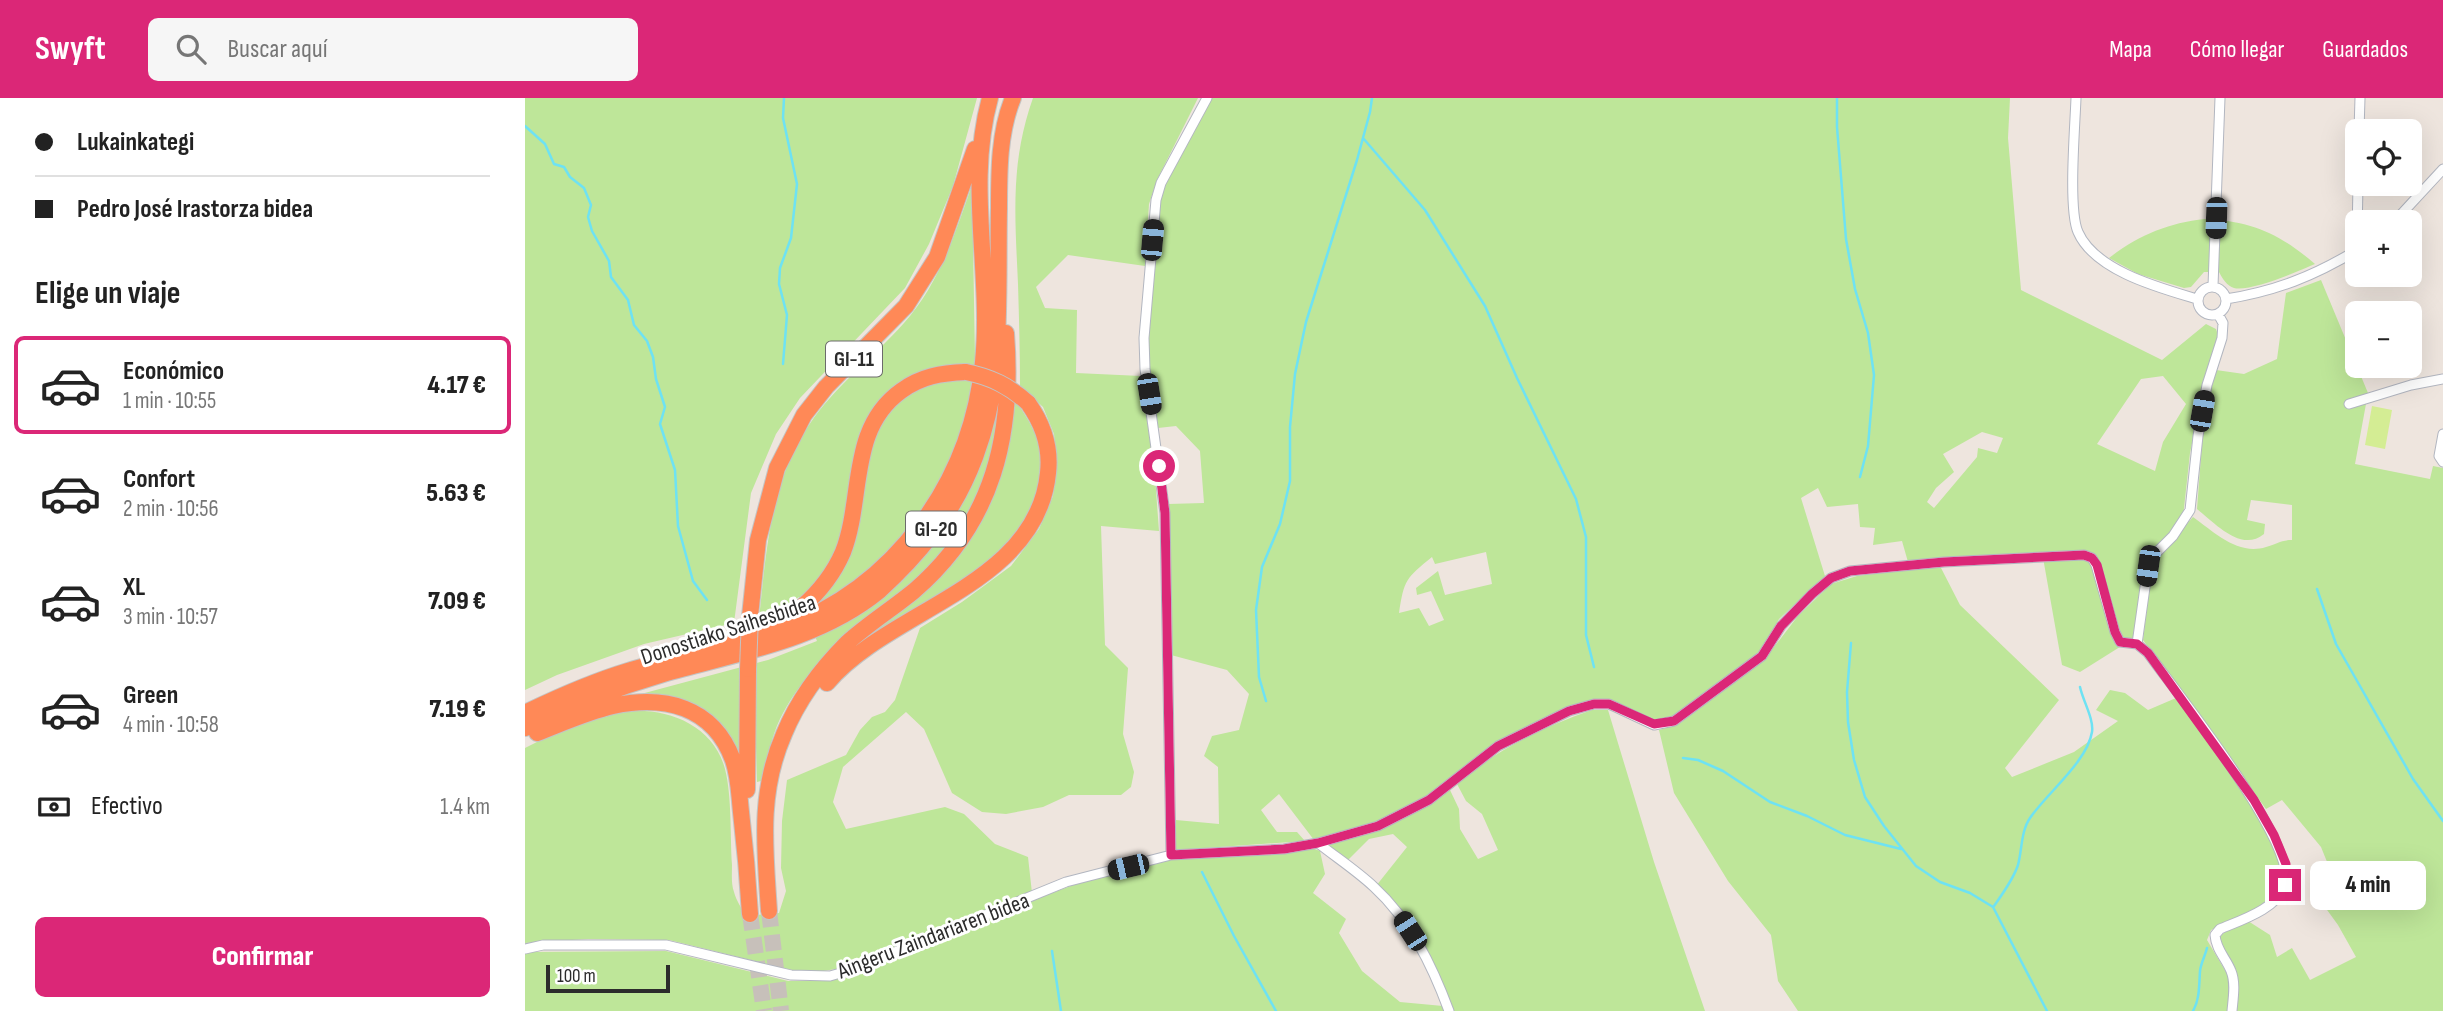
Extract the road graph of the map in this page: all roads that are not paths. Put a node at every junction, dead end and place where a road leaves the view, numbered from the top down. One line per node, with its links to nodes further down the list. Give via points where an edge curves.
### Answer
1 (1013, 98): 10 (highway, Donostiako Saihesbidea / GI-20, via 999,162)
2 (1207, 98): 27 (street, via 1156,200 1145,314 1145,369 1165,513)
3 (2076, 98): 13 (street, via 2074,209 2078,231 2089,250 2113,268)
4 (2220, 98): 12 (street)
5 (2360, 98): 7 (street)
6 (988, 106): 21 (highway, Donostiako Saihesbidea / GI-20, via 979,180 984,358 969,434 946,488 899,552 836,603 781,629); 28 (highway, GI-11, bridge, via 937,257 907,306 804,415 778,468 758,540 751,615)
7 (2359, 119)
8 (2443, 169): 9 (street)
9 (2405, 210)
10 (998, 225): 23 (highway, Donostiako Saihesbidea / GI-20, via 997,354 985,425 965,483 915,556 877,593 806,632 612,691); 25 (highway, via 1010,372 1005,431 995,473 974,518 944,561 848,643 804,695)
11 (2345, 257): 14 (street, via 2285,286)
12 (2213, 286): 13 (street, via 2204,288); 14 (street, via 2222,290)
13 (2197, 299): 15 (street, via 2202,311)
14 (2226, 299): 15 (street)
15 (2218, 314): 20 (street, via 2222,338 2207,385 2190,510 2148,566)
16 (2443, 379): 17 (street)
17 (2349, 404)
18 (2443, 434): 19 (street, via 2439,456)
19 (2443, 462)
20 (2137, 644): 26 (street, Aingeru Zaindariaren bidea, via 2120,642 2097,565 2084,555 1850,571 1831,578 1812,594 1781,626 1762,656 1674,721 1654,724 1609,704 1569,711 1498,746 1429,800 1378,826); 33 (street, via 2254,800 2286,864 2285,885 2274,902 2220,929 2215,936 2234,981)
21 (675, 658): 22 (highway, Donostiako Saihesbidea / GI-20, via 582,687); 25 (highway, bridge, via 800,610 832,574 850,530 870,426 880,410 910,384 928,376 966,372 1000,382 1028,403 1044,433 1049,466 1044,498 1028,529 1006,556 958,592 837,671 810,702)
22 (525, 713)
23 (525, 728)
24 (525, 737): 28 (highway, via 631,703 666,703 691,711 715,730 733,761)
25 (775, 760): 29 (highway, via 763,824)
26 (1318, 843): 27 (street, Aingeru Zaindariaren bidea); 32 (street, via 1374,887 1400,916 1435,975)
27 (1171, 855): 31 (street, Aingeru Zaindariaren bidea, via 1066,882 830,976 791,975 666,945)
28 (747, 856): 30 (highway, GI-11)
29 (769, 911)
30 (751, 914)
31 (525, 949)
32 (1449, 1011)
33 (2232, 1011)

